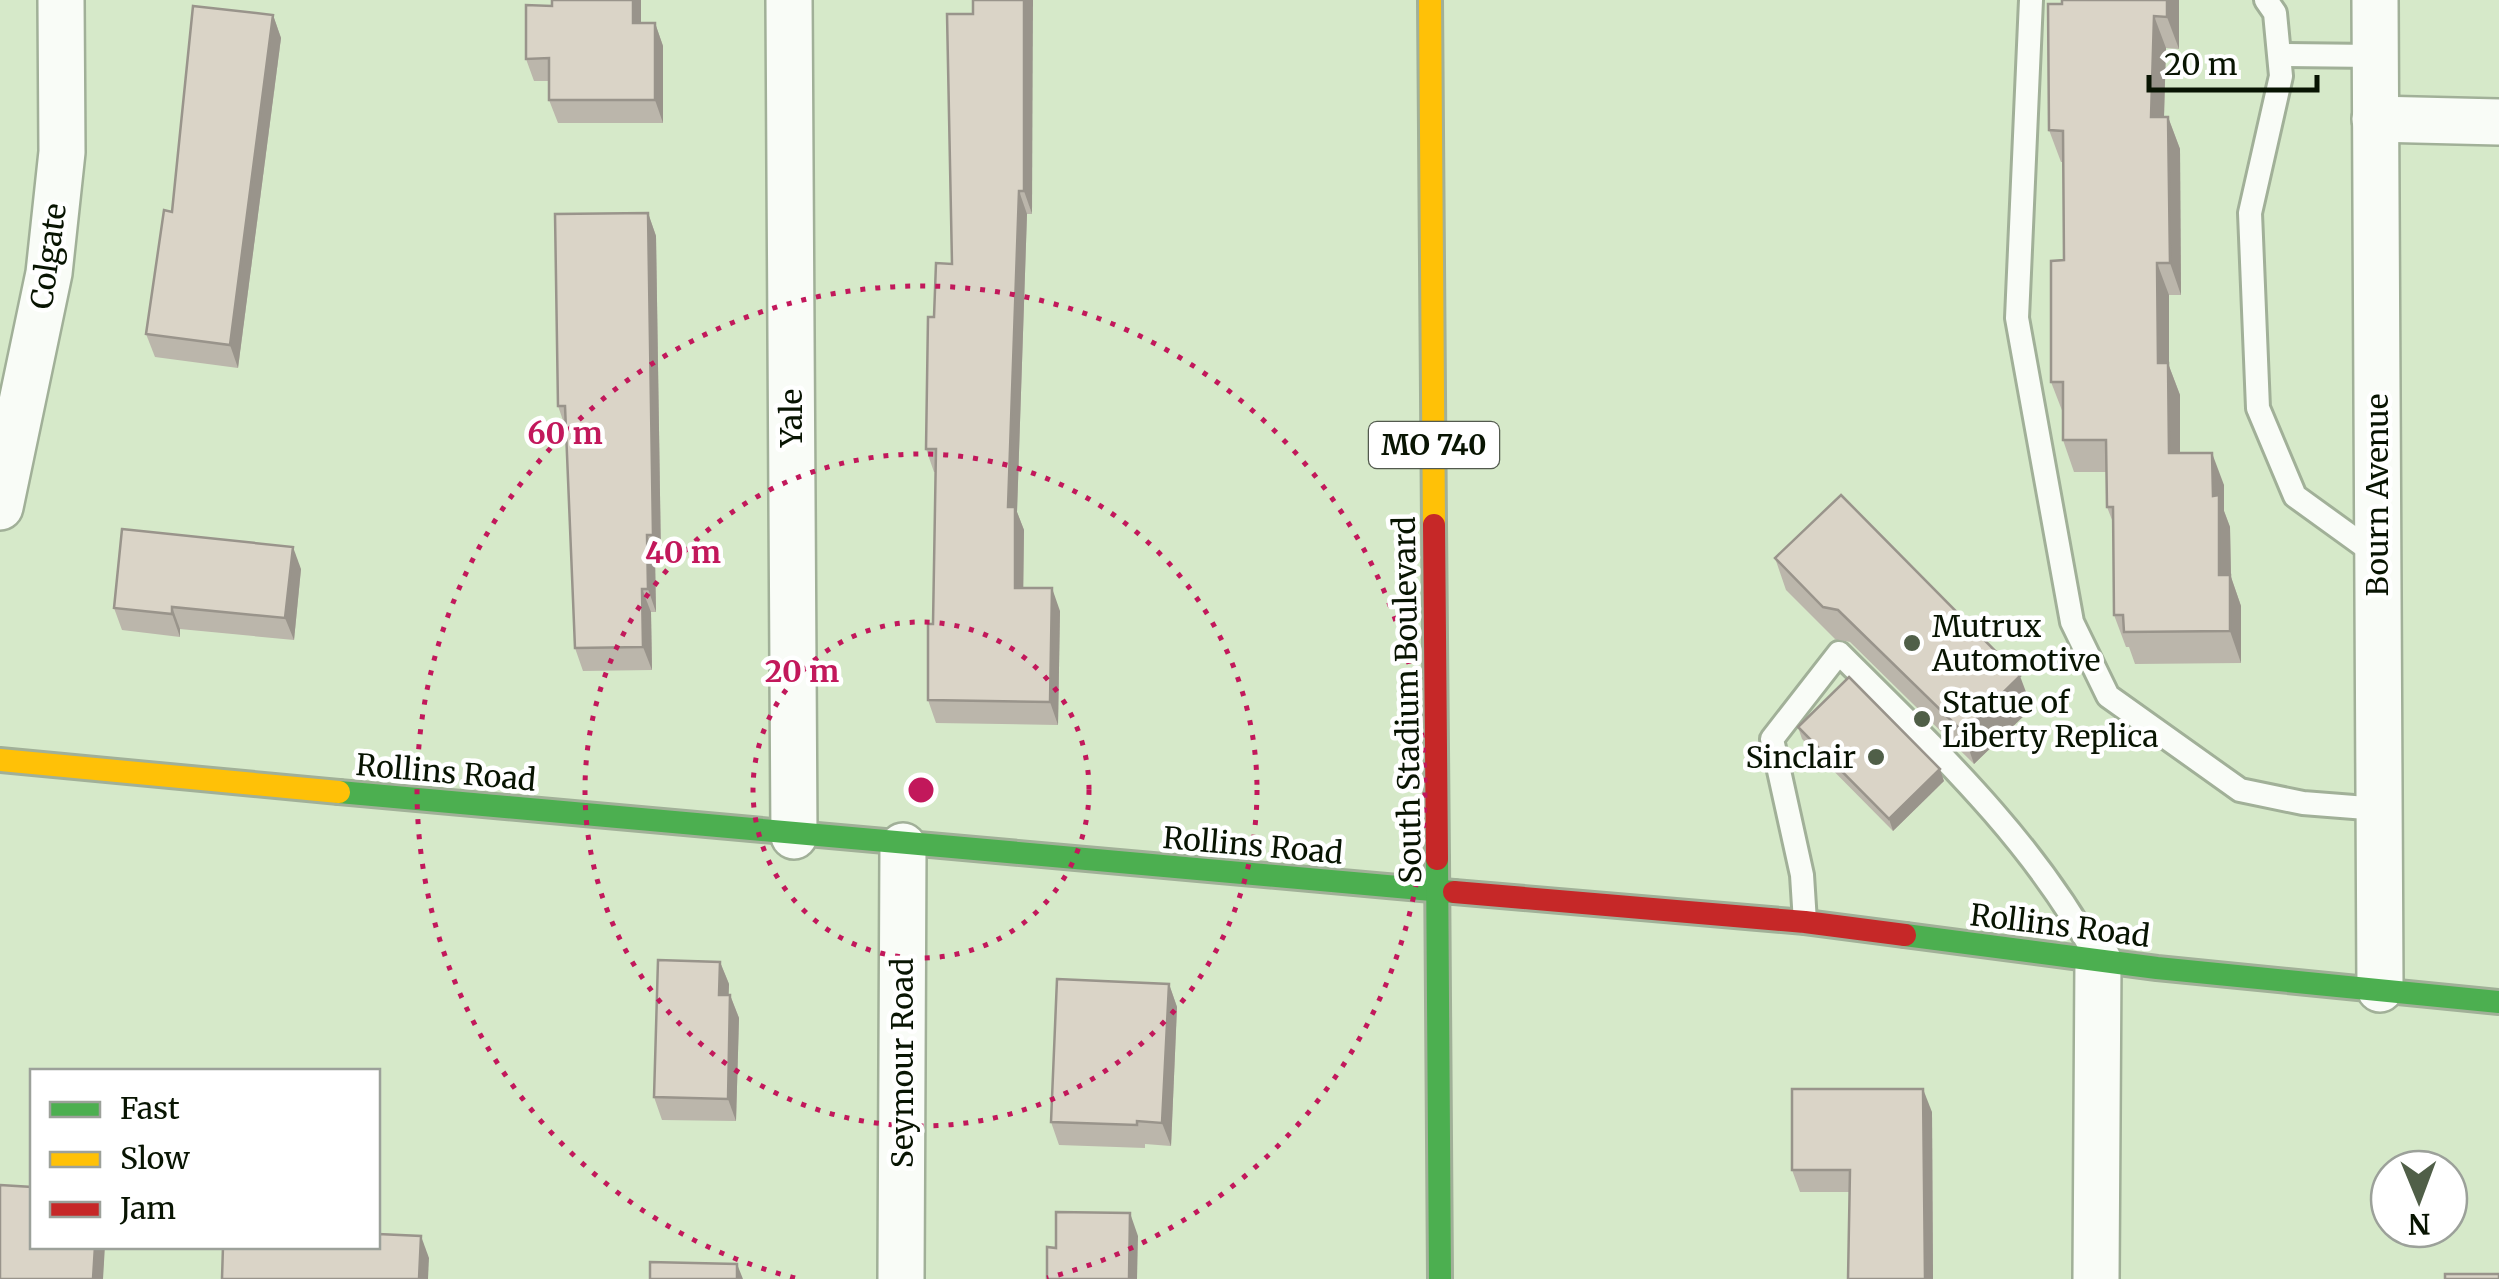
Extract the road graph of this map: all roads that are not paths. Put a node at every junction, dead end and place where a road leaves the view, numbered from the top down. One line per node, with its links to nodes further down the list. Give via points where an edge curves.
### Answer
1 (61, 0): 11 (street, Colgate, via 62,152 49,273)
2 (789, 0): 15 (street, Yale)
3 (1430, 0): 17 (street, South Stadium Boulevard / MO 740)
4 (2032, 0): 14 (lane, via 2017,318 2072,622 2108,696 2240,790)
5 (2266, 0): 7 (lane, via 2275,13)
6 (2375, 0): 8 (street, Bourn Avenue)
7 (2280, 55): 8 (lane); 12 (lane, via 2282,76 2250,213 2258,408 2295,496)
8 (2375, 56): 9 (street, Bourn Avenue)
9 (2376, 119): 10 (street); 12 (street, Bourn Avenue)
10 (2499, 122)
11 (0, 507)
12 (2378, 556): 14 (street, Bourn Avenue)
13 (0, 760): 15 (street, Rollins Road)
14 (2379, 809): 20 (street, Bourn Avenue)
15 (794, 836): 16 (street, Rollins Road)
16 (903, 846): 17 (street, Rollins Road); 22 (street, Seymour Road)
17 (1439, 890): 18 (street, Rollins Road); 23 (street, South Stadium Boulevard / MO 740)
18 (1804, 922): 19 (street, Rollins Road); 19 (lane, via 1802,875 1772,739 1838,653 1990,804 2066,902)
19 (2098, 960): 20 (street, Rollins Road); 24 (street)
20 (2380, 989): 21 (street, Rollins Road)
21 (2499, 1002)
22 (901, 1279)
23 (1440, 1279)
24 (2096, 1279)

